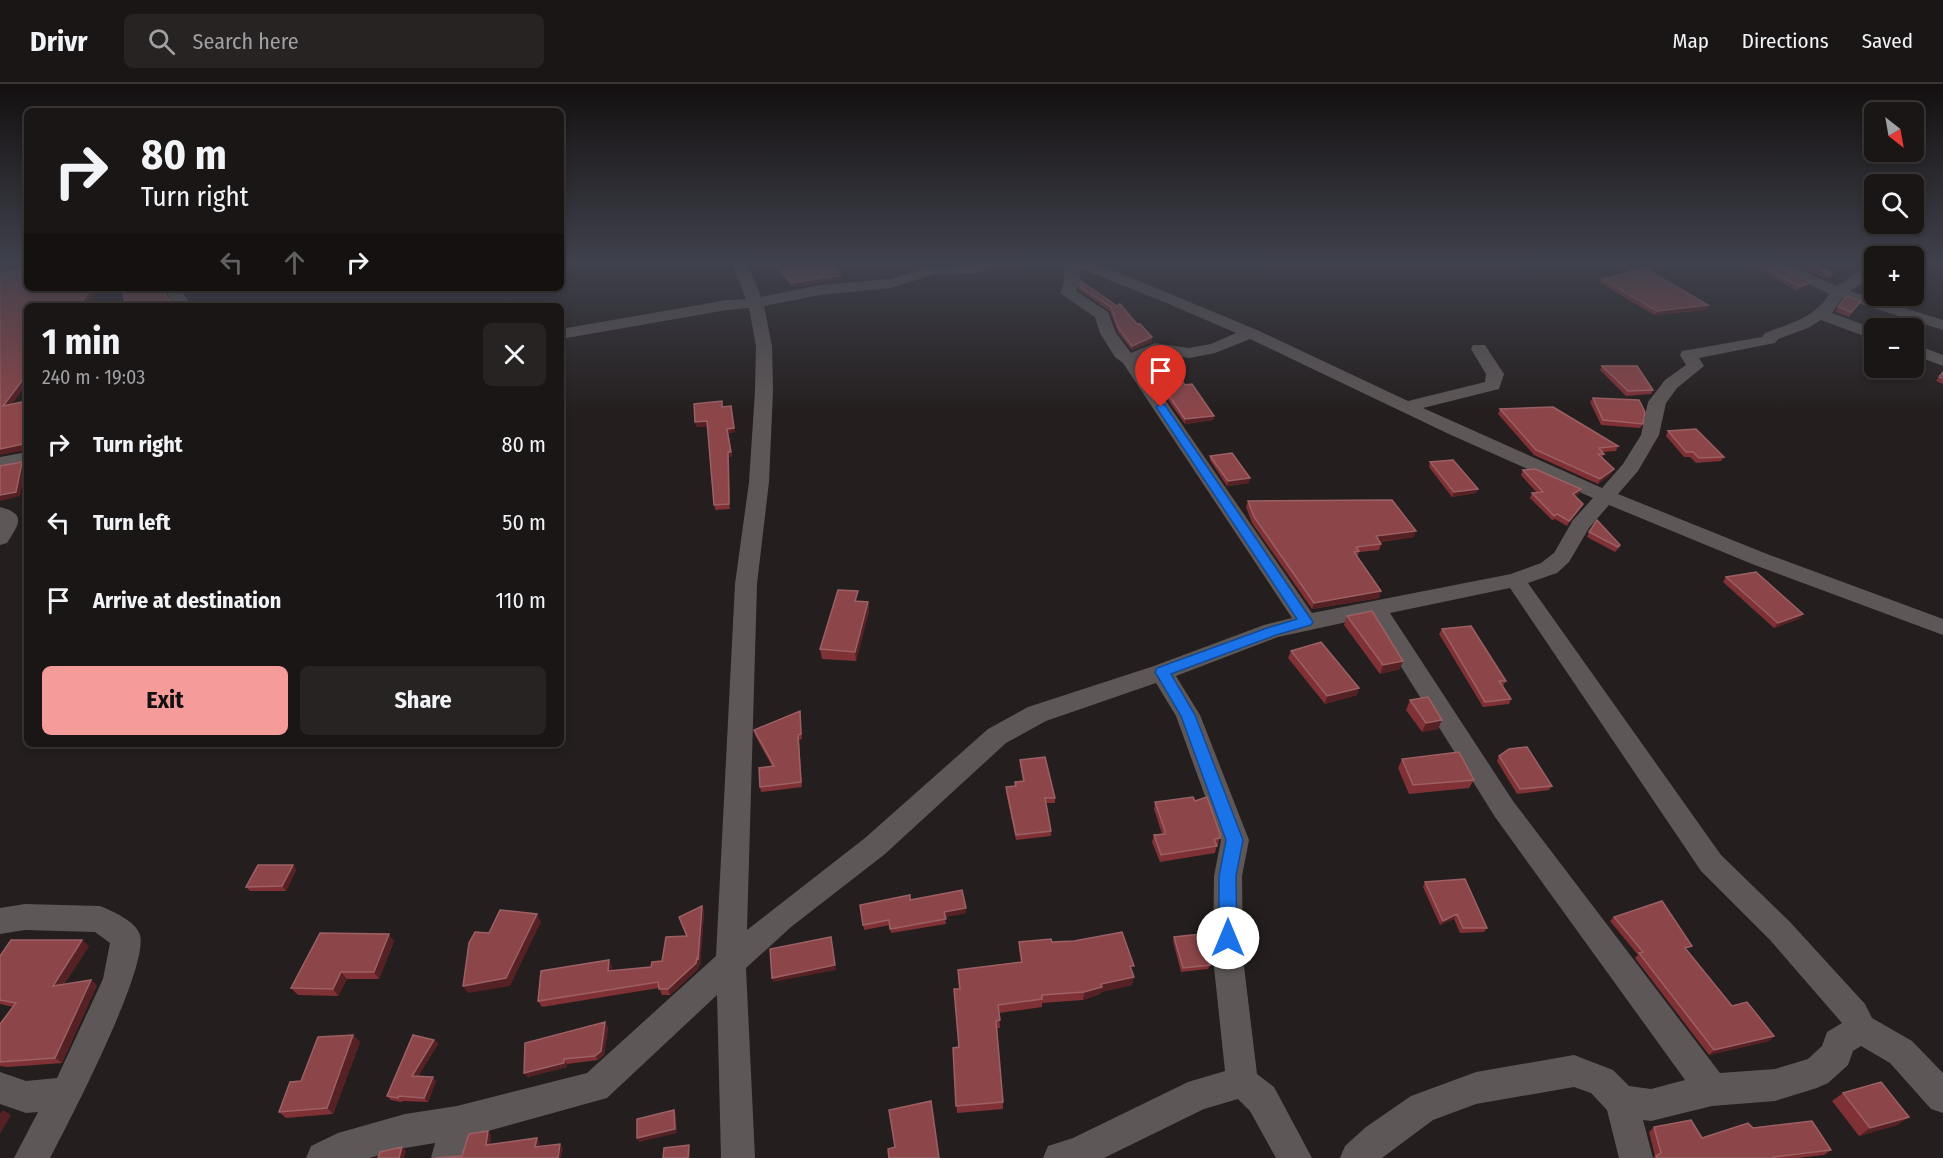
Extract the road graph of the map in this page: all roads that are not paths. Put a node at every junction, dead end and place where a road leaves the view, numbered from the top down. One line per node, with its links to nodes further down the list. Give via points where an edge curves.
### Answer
1 (681, 313): 9 (street)
2 (758, 313): 27 (street, via 764,346 765,391 746,584)
3 (1099, 313): 13 (street, via 1108,333)
4 (1204, 313): 10 (street)
5 (1905, 313): 7 (street)
6 (1819, 314): 8 (street); 18 (street, via 1769,340 1688,355 1695,366 1671,384 1657,402 1650,435 1631,467)
7 (1943, 325)
8 (1864, 332)
9 (564, 333)
10 (1251, 333): 13 (street, via 1215,348 1189,353 1155,348); 15 (street)
11 (1479, 349): 15 (street, via 1495,374 1493,385)
12 (1924, 353): 14 (street)
13 (1129, 360): 23 (street)
14 (1943, 361)
15 (1406, 407): 18 (street)
16 (24, 453): 17 (street)
17 (0, 463)
18 (1606, 497): 21 (street, via 1580,525 1562,557 1549,568); 24 (street, via 1763,562)
19 (0, 513): 20 (street, via 8,516 8,526)
20 (0, 538)
21 (1515, 580): 22 (street); 28 (street, via 1711,863 1780,932 1854,1014)
22 (1376, 608): 23 (street); 31 (street, via 1504,809)
23 (1306, 622): 25 (street)
24 (1942, 626)
25 (1162, 672): 27 (street, via 1037,714 997,736 875,846); 29 (street, via 1188,715 1235,840 1228,876 1228,958)
26 (0, 921): 32 (street, via 25,917 100,919 126,937 118,980)
27 (731, 962): 35 (street, via 596,1088); 39 (street)
28 (1861, 1029): 31 (street, via 1838,1043 1837,1054 1817,1072 1774,1085); 33 (street, via 1901,1052)
29 (1242, 1082): 40 (street, via 1200,1094 1076,1154); 41 (street, via 1262,1099)
30 (0, 1088): 32 (street, via 26,1097)
31 (1712, 1090): 34 (street, via 1651,1106)
32 (67, 1093): 36 (street)
33 (1943, 1097)
34 (1621, 1101): 42 (street, via 1602,1081 1574,1071 1476,1088 1423,1107); 43 (street)
35 (457, 1123): 37 (street, via 405,1131); 38 (street)
36 (31, 1158)
37 (323, 1158)
38 (448, 1158)
39 (738, 1158)
40 (1060, 1158)
41 (1295, 1158)
42 (1357, 1158)
43 (1635, 1158)

